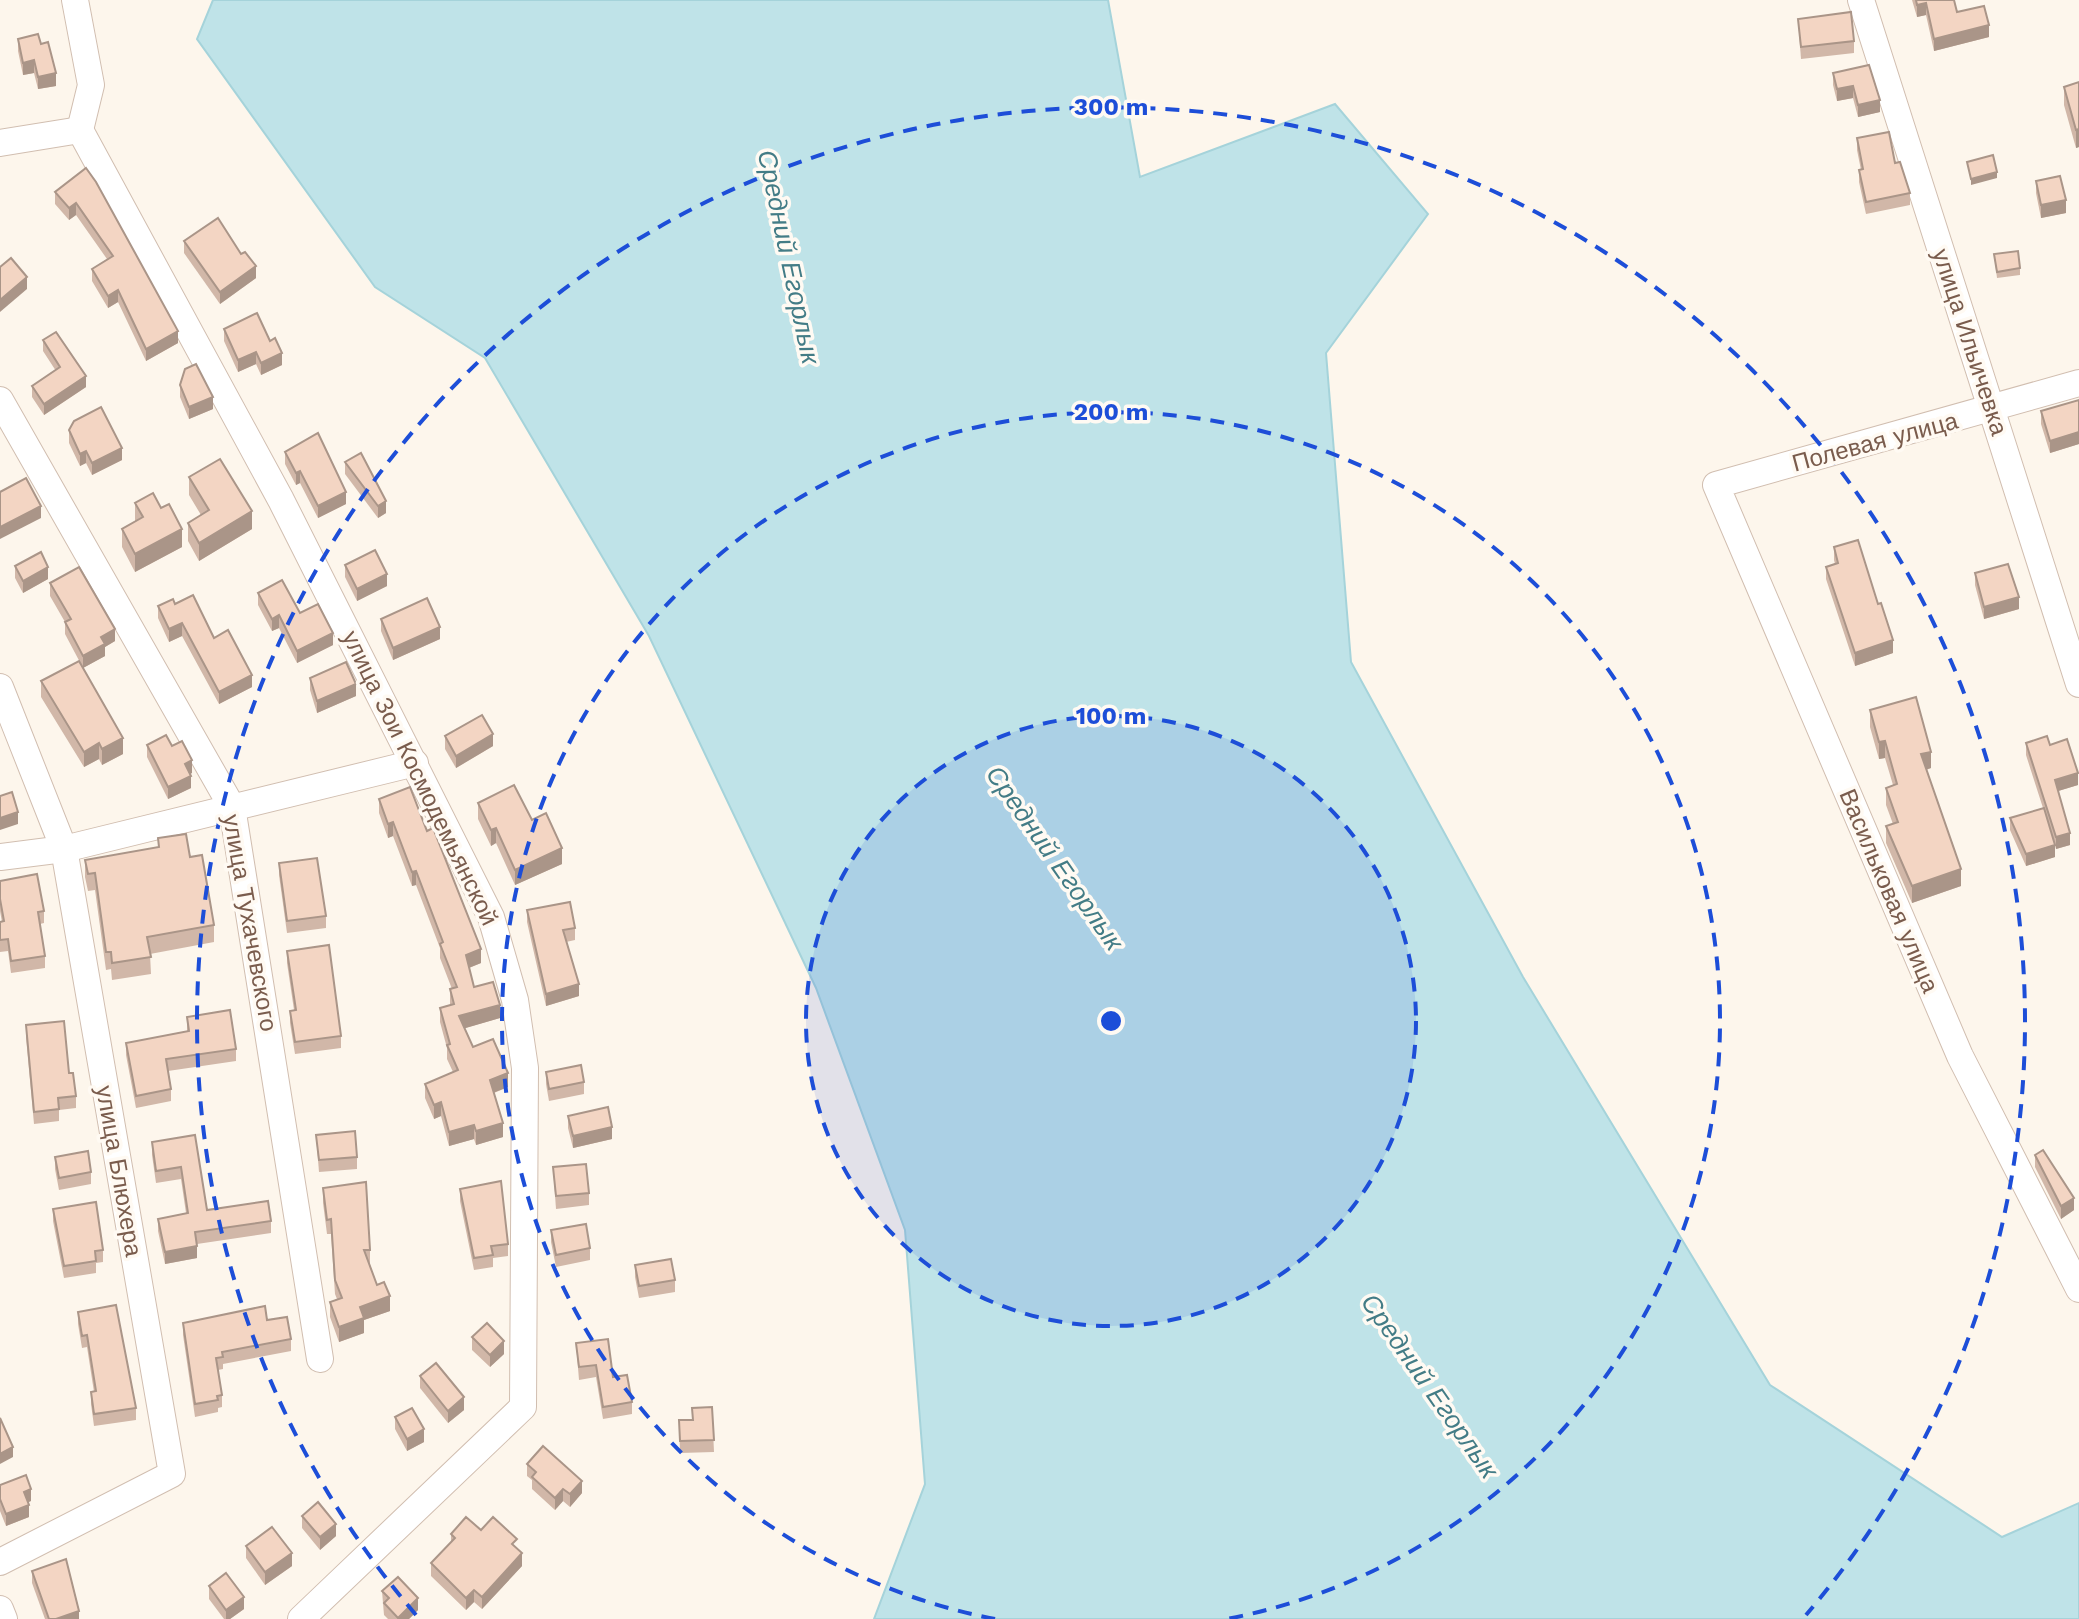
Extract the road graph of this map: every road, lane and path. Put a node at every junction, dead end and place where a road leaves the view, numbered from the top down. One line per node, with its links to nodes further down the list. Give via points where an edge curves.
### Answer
1 (75, 0): 3 (street, via 91,85)
2 (1861, 0): 7 (street, улица Ильичевка)
3 (80, 130): 4 (street); 11 (street, улица Зои Космодемьянской, via 281,500)
4 (0, 143)
5 (2079, 383): 7 (street, Полевая улица)
6 (0, 400): 12 (street, улица Тухачевского)
7 (1992, 410): 8 (street, Полевая улица); 9 (street, улица Ильичевка)
8 (1716, 485): 15 (street, Васильковая улица, via 1960,1056)
9 (2079, 684)
10 (0, 687): 13 (street, улица Блюхера)
11 (415, 763): 12 (street); 20 (street, улица Зои Космодемьянской, via 491,917 515,1000 525,1068 523,1407)
12 (232, 807): 13 (street); 16 (street, улица Тухачевского)
13 (64, 849): 14 (street); 17 (street, улица Блюхера, via 172,1474)
14 (0, 857)
15 (2079, 1289)
16 (320, 1359)
17 (0, 1562)
18 (0, 1609): 19 (street)
19 (4, 1619)
20 (301, 1619)

